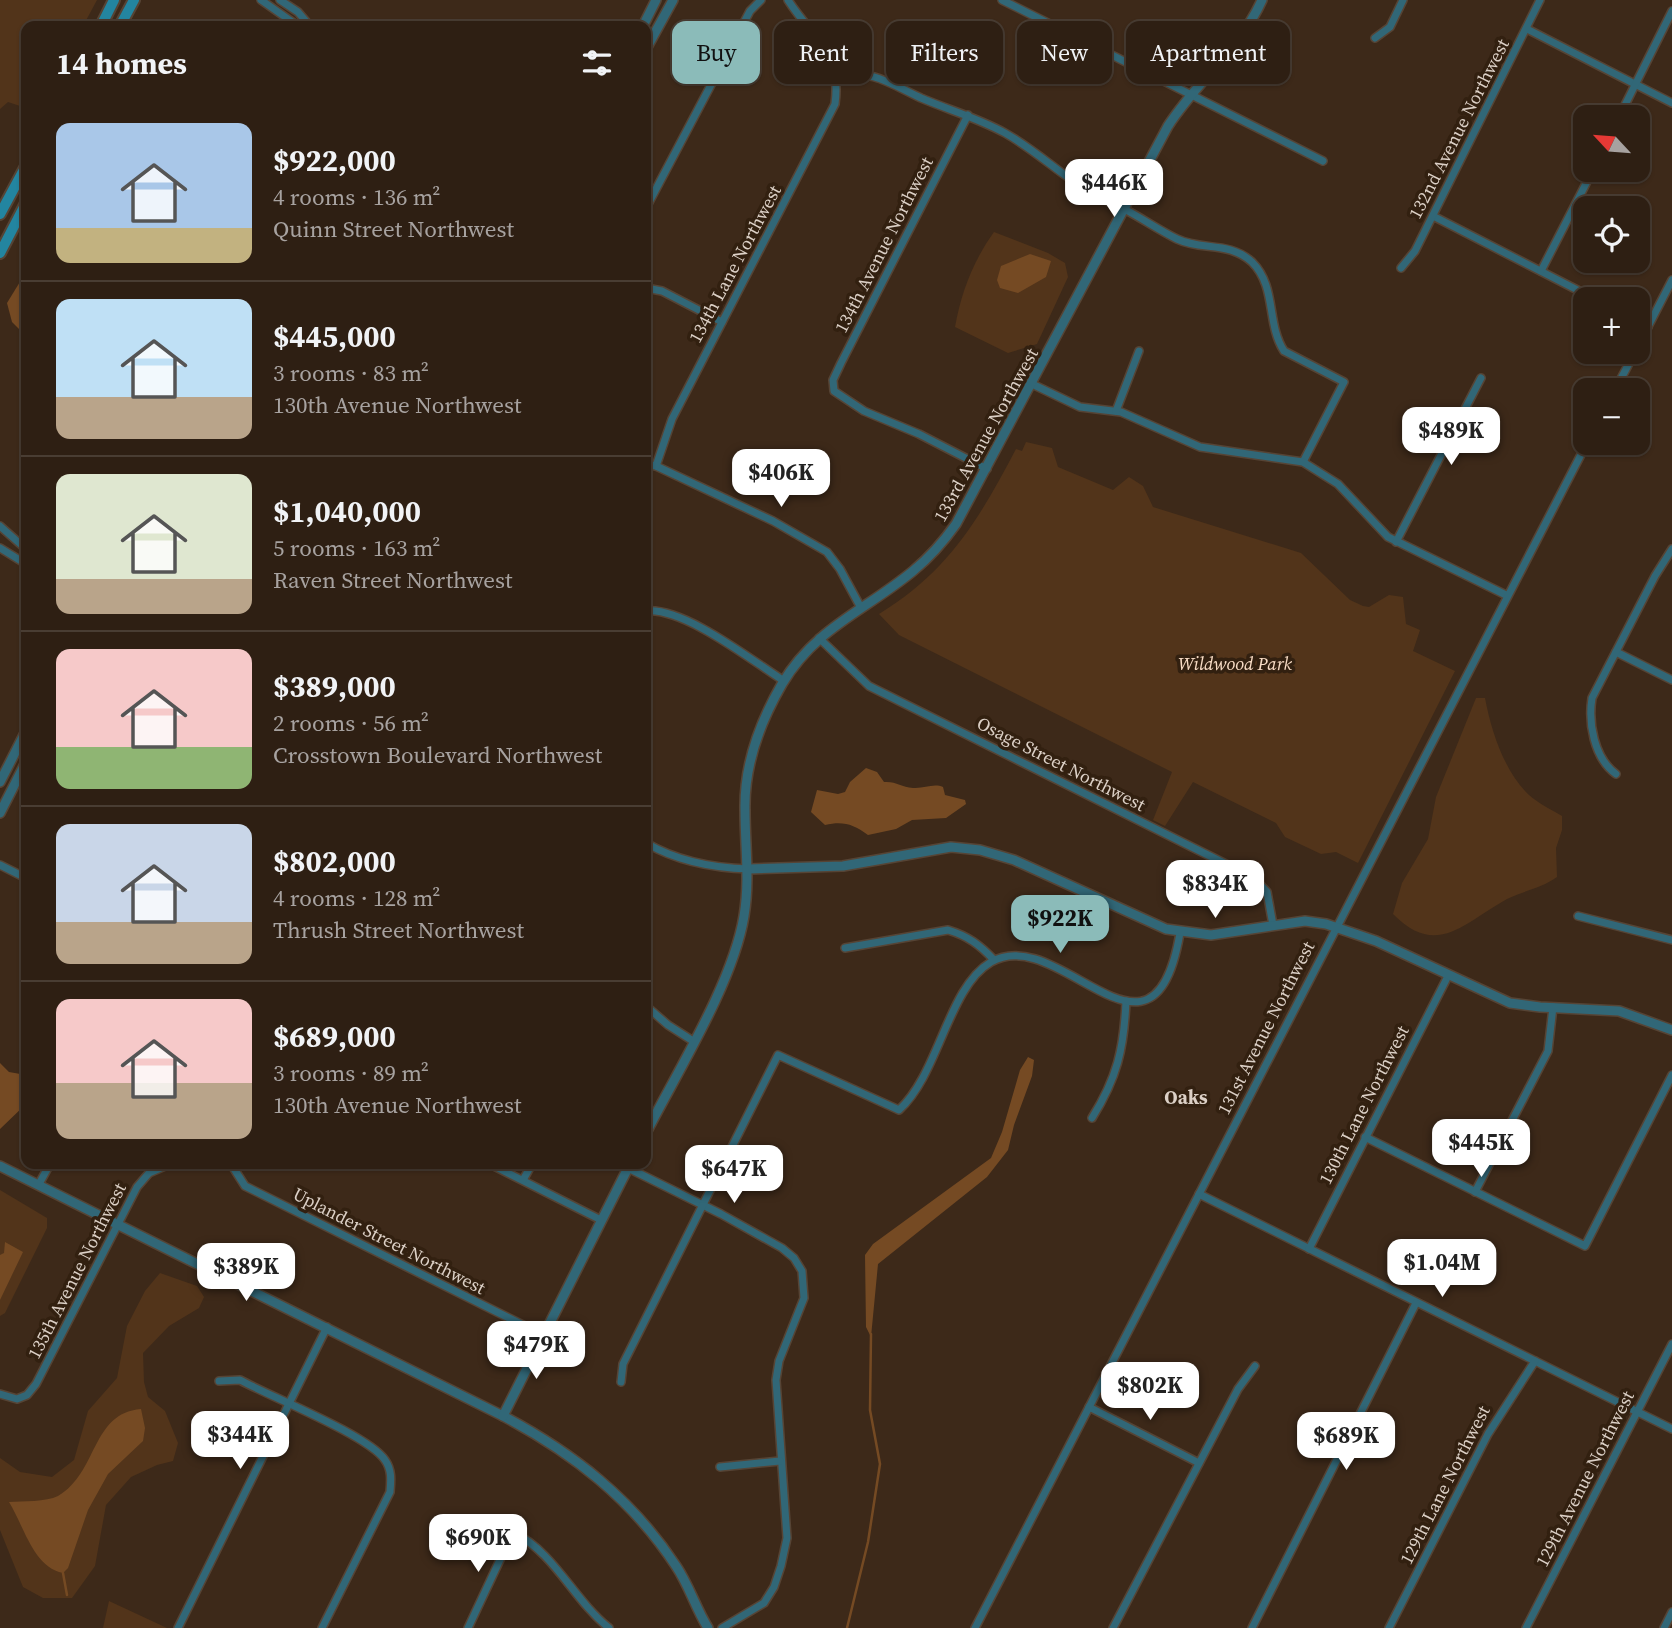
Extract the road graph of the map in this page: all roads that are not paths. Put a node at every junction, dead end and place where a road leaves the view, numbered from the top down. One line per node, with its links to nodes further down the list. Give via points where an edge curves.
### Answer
1 (114, 0): 14 (main road)
2 (134, 0): 15 (main road)
3 (261, 0): 16 (street)
4 (280, 0): 17 (street)
5 (656, 0): 18 (street)
6 (673, 0): 22 (street)
7 (761, 0): 33 (street, via 750,11)
8 (788, 0): 19 (street)
9 (1002, 0): 26 (street)
10 (1262, 0): 26 (street, 133rd Avenue Northwest, via 1236,44)
11 (1404, 0): 21 (street, via 1390,27)
12 (1540, 0): 20 (street, 132nd Avenue Northwest)
13 (1672, 11): 25 (street)
14 (103, 21)
15 (123, 21)
16 (291, 21)
17 (306, 21)
18 (646, 21)
19 (805, 21)
20 (1527, 29): 25 (street); 37 (street, 132nd Avenue Northwest)
21 (1375, 38)
22 (651, 40)
23 (872, 75): 29 (street)
24 (836, 84): 44 (street, 134th Lane Northwest, via 835,104 824,129)
25 (1636, 84): 27 (street); 28 (street)
26 (1191, 93): 30 (street); 34 (street, 133rd Avenue Northwest, via 1168,126)
27 (1672, 103)
28 (1625, 105)
29 (968, 115): 34 (street, via 1038,153 1090,193); 54 (street, 134th Avenue Northwest, via 833,380 834,391 864,411)
30 (1323, 161)
31 (21, 175): 36 (main road)
32 (1587, 182): 40 (street)
33 (651, 199)
34 (1125, 209): 48 (street, 133rd Avenue Northwest); 51 (street, via 1181,240 1223,246 1251,262 1270,293 1284,351 1344,382)
35 (21, 213): 38 (main road)
36 (0, 214)
37 (1433, 216): 39 (street, 132nd Avenue Northwest); 40 (street)
38 (0, 253)
39 (1401, 268)
40 (1541, 271): 42 (street)
41 (1672, 280): 45 (street)
42 (1573, 288)
43 (651, 289): 44 (street)
44 (722, 322): 53 (street, 134th Lane Northwest, via 672,419)
45 (1650, 323)
46 (1139, 351): 49 (street)
47 (1481, 379): 56 (street)
48 (1032, 384): 49 (street, via 1080,407); 54 (street, 133rd Avenue Northwest)
49 (1116, 411): 51 (street, via 1200,447)
50 (1581, 455): 61 (street, 131st Avenue Northwest)
51 (1303, 462): 56 (street, via 1338,484 1368,519)
52 (651, 465): 53 (street)
53 (656, 466): 62 (street, via 827,552)
54 (987, 469): 62 (street, 133rd Avenue Northwest, via 956,524 934,551 911,573)
55 (0, 526): 57 (street)
56 (1396, 542): 61 (street)
57 (21, 545)
58 (0, 548): 60 (street)
59 (1672, 550): 65 (street)
60 (21, 561)
61 (1506, 595): 79 (street, 131st Avenue Northwest)
62 (860, 606): 64 (street, 133rd Avenue Northwest)
63 (651, 611): 67 (street, via 663,612 721,641)
64 (819, 638): 67 (street, 133rd Avenue Northwest); 78 (street, Osage Street Northwest, via 869,686 1254,878 1267,892)
65 (1616, 652): 66 (street); 70 (street, via 1592,698 1589,716 1598,747)
66 (1672, 680)
67 (784, 681): 75 (street, 133rd Avenue Northwest, via 766,716 749,769 744,809)
68 (21, 741): 71 (street)
69 (21, 772): 72 (street)
70 (1616, 774)
71 (0, 782)
72 (0, 813)
73 (651, 846): 75 (street, via 718,868)
74 (0, 865): 76 (street)
75 (749, 869): 80 (street, via 843,866 951,847 980,850 1014,860 1150,924); 89 (street, 133rd Avenue Northwest, via 733,958)
76 (21, 876)
77 (1578, 916): 81 (street)
78 (1273, 925): 79 (street, via 1305,921); 80 (street, via 1211,935)
79 (1336, 926): 84 (street); 105 (street, 131st Avenue Northwest)
80 (1180, 933): 85 (street, via 1167,982 1152,996)
81 (1672, 940)
82 (845, 948): 83 (street, via 948,930 980,945)
83 (994, 960): 85 (street, via 1019,953 1037,958); 106 (street, via 971,980 922,1080 899,1110 778,1055)
84 (1448, 976): 86 (street, via 1510,1003); 93 (street, 130th Lane Northwest)
85 (1126, 1001): 91 (street, via 1122,1051 1112,1086)
86 (1553, 1007): 88 (street, via 1619,1011); 104 (street, via 1548,1051)
87 (651, 1011): 89 (street)
88 (1672, 1030)
89 (693, 1041): 92 (street, 133rd Avenue Northwest)
90 (1672, 1075): 104 (street, via 1585,1246)
91 (1092, 1118)
92 (651, 1123)
93 (1365, 1137): 104 (street); 109 (street, 130th Lane Northwest)
94 (0, 1166): 103 (street)
95 (47, 1169): 103 (street)
96 (158, 1169): 108 (street, 135th Avenue Northwest, via 149,1173)
97 (234, 1169): 112 (street, Uplander Street Northwest, via 245,1186)
98 (500, 1169): 102 (street)
99 (529, 1169): 102 (street)
100 (627, 1169): 107 (street)
101 (635, 1169): 106 (street)
102 (523, 1180): 107 (street)
103 (39, 1184): 108 (street)
104 (1475, 1192)
105 (1199, 1194): 109 (street); 120 (street, 131st Avenue Northwest)
106 (701, 1204): 117 (street, via 623,1364); 124 (street, via 782,1248 794,1258 803,1276 804,1298 776,1380)
107 (601, 1220): 112 (street)
108 (118, 1223): 111 (street); 118 (street, 135th Avenue Northwest, via 36,1384 17,1399)
109 (1309, 1249): 110 (street)
110 (1416, 1303): 114 (street); 136 (street)
111 (327, 1327): 119 (street); 122 (street)
112 (543, 1335): 122 (street)
113 (1672, 1344): 121 (street, 129th Avenue Northwest)
114 (1535, 1361): 121 (street); 137 (street, 129th Lane Northwest, via 1488,1434)
115 (1255, 1366): 125 (street)
116 (219, 1381): 119 (street, via 240,1380)
117 (621, 1382)
118 (0, 1394)
119 (289, 1405): 129 (street); 130 (street, via 360,1440 378,1452 391,1473 390,1492)
120 (1089, 1408): 125 (street); 128 (street, 131st Avenue Northwest)
121 (1637, 1411): 123 (street); 138 (street, 129th Avenue Northwest)
122 (503, 1416): 133 (street, via 580,1461 607,1484 677,1567)
123 (1672, 1429)
124 (780, 1461): 126 (street); 134 (street, via 787,1538 774,1587 764,1602)
125 (1199, 1462): 135 (street)
126 (720, 1467)
127 (1672, 1612): 139 (street)
128 (977, 1627)
129 (178, 1628)
130 (322, 1628)
131 (468, 1628): 132 (street, via 513,1532 540,1549 582,1603)
132 (609, 1628)
133 (708, 1628)
134 (722, 1628)
135 (1113, 1628)
136 (1252, 1628)
137 (1388, 1628)
138 (1526, 1628)
139 (1664, 1628)

